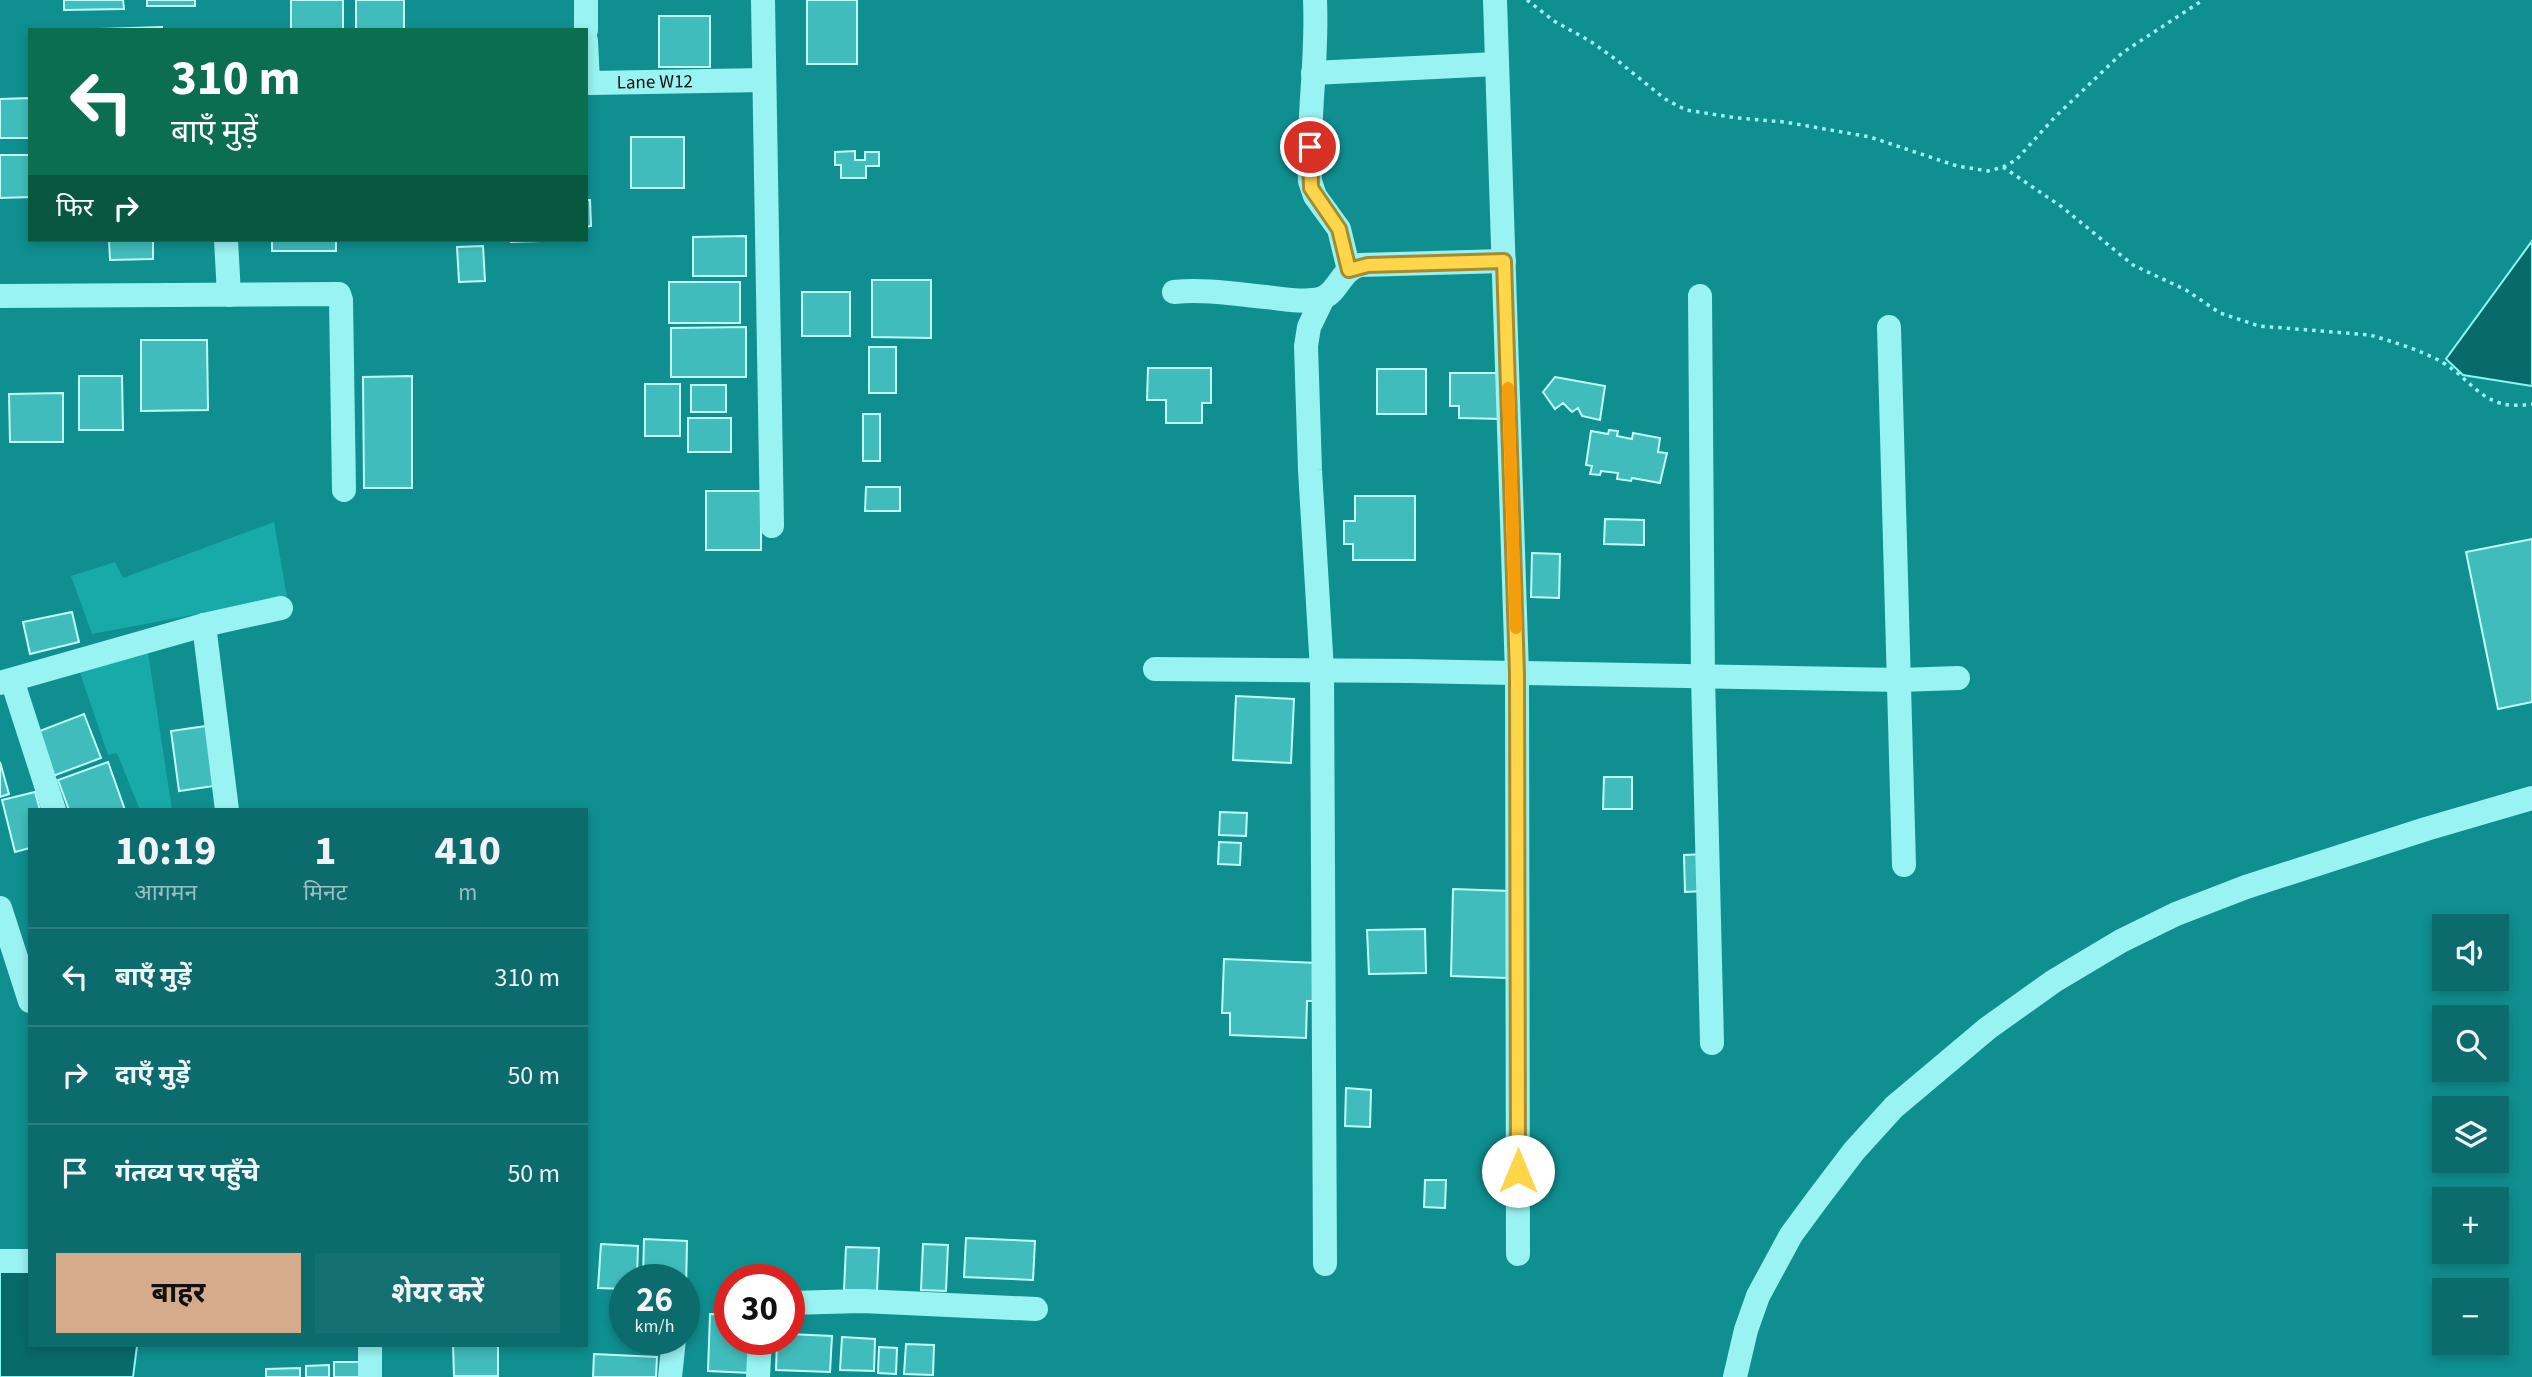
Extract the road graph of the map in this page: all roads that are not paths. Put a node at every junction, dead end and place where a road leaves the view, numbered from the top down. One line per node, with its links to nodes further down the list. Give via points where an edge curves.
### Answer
1 (586, 0): 5 (street)
2 (763, 0): 8 (street)
3 (1315, 0): 7 (street)
4 (1495, 0): 6 (street)
5 (586, 28)
6 (1496, 64): 7 (street); 11 (street)
7 (1313, 73): 12 (street, via 1310,181 1339,229)
8 (764, 80): 9 (street, Lane W12); 20 (street)
9 (588, 82)
10 (226, 242): 14 (street)
11 (1504, 261): 12 (street, via 1368,265); 25 (street)
12 (1349, 270): 17 (street)
13 (1174, 292): 17 (street)
14 (229, 295): 15 (street); 19 (street, via 335,293 341,297)
15 (0, 296)
16 (1700, 296): 26 (street)
17 (1324, 298): 24 (street, via 1306,346)
18 (1889, 327): 28 (street)
19 (344, 490)
20 (772, 526)
21 (281, 608): 22 (street)
22 (204, 625): 29 (street); 32 (street)
23 (1155, 669): 24 (street)
24 (1322, 670): 25 (street); 40 (street)
25 (1517, 674): 26 (street); 37 (street)
26 (1703, 677): 28 (street); 36 (street)
27 (1958, 678): 28 (street)
28 (1900, 680): 33 (street)
29 (6, 682): 31 (street)
30 (2532, 798): 49 (street, via 2285,874 2176,914 2121,941 1988,1028 1894,1107 1815,1201 1758,1296)
31 (53, 808)
32 (227, 808)
33 (1904, 865)
34 (0, 908): 35 (street)
35 (28, 995)
36 (1713, 1042)
37 (1518, 1254)
38 (0, 1261): 39 (street)
39 (28, 1261)
40 (1325, 1264)
41 (805, 1303): 42 (street)
42 (1036, 1309)
43 (370, 1347): 46 (street)
44 (672, 1355): 47 (street)
45 (759, 1355): 48 (street)
46 (370, 1377)
47 (670, 1377)
48 (758, 1377)
49 (1735, 1377)

